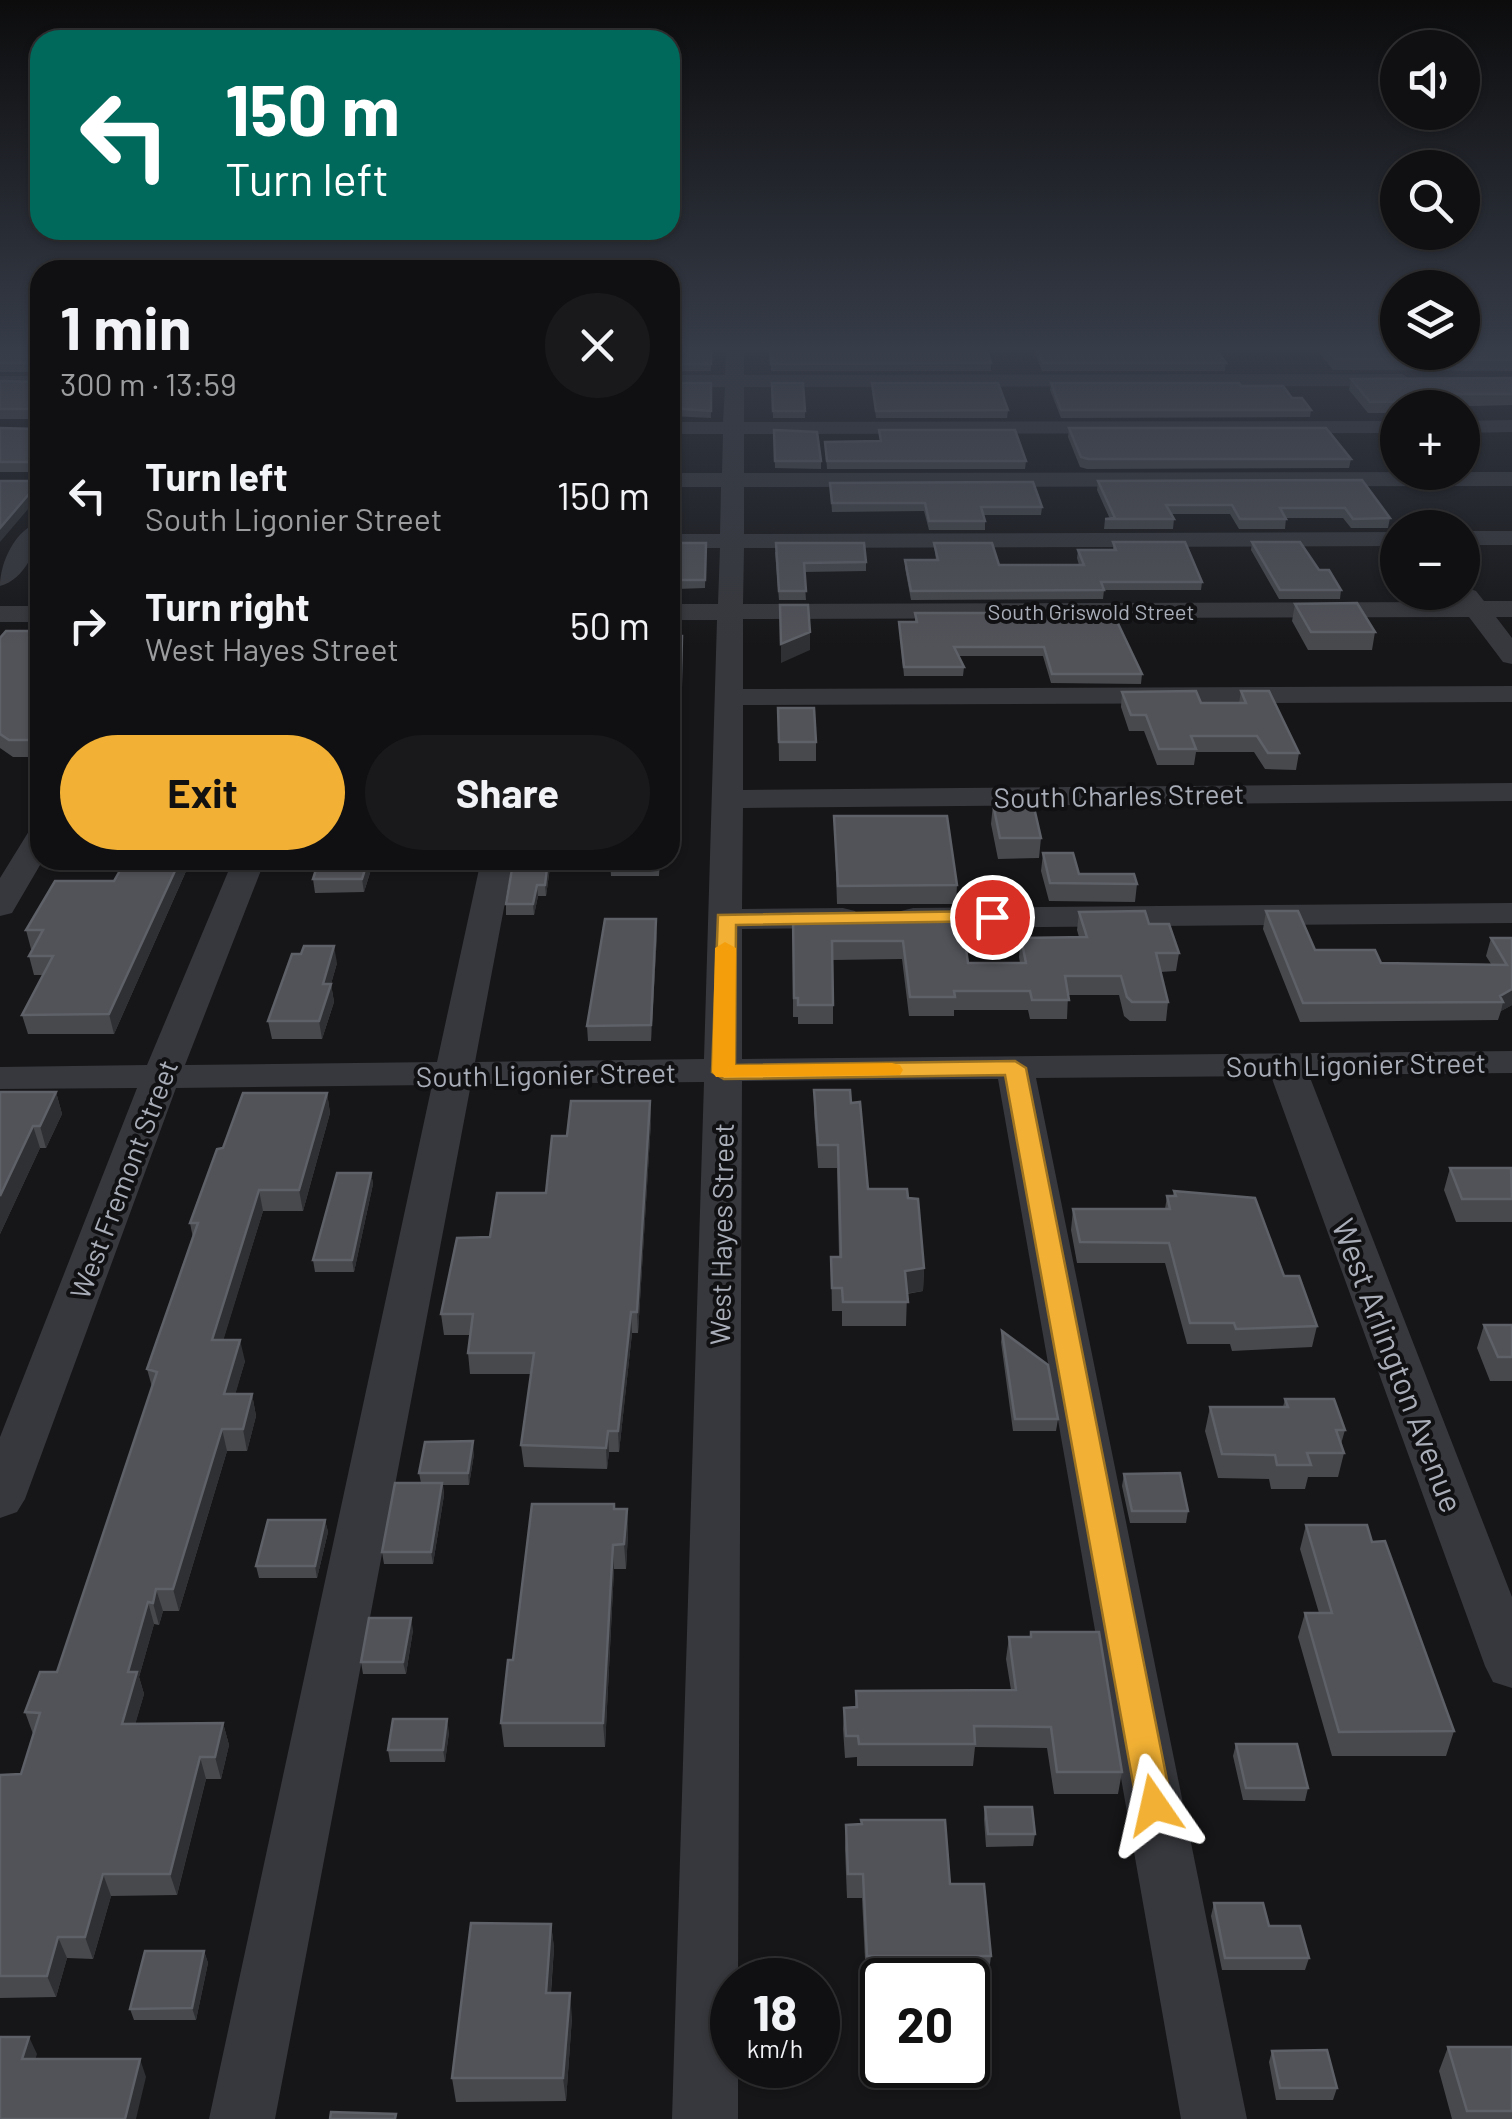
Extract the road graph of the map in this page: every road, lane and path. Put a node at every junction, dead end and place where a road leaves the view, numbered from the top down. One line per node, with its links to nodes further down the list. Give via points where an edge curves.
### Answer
1 (735, 449): 6 (street, West Hayes Street)
2 (1354, 449): 3 (street)
3 (1377, 479): 4 (street); 6 (street); 7 (street)
4 (1512, 479)
5 (680, 480): 6 (street)
6 (735, 480): 13 (street, West Hayes Street)
7 (1396, 510)
8 (1380, 522): 13 (street)
9 (1480, 538): 10 (street)
10 (1512, 538)
11 (30, 539): 14 (street)
12 (680, 541): 13 (street)
13 (734, 541): 22 (street, West Hayes Street)
14 (0, 542)
15 (30, 546): 16 (street)
16 (0, 579)
17 (1380, 601): 22 (street, South Griswold Street)
18 (1480, 602): 19 (street, South Griswold Street)
19 (1512, 609)
20 (1478, 610): 25 (street)
21 (680, 612): 22 (street, South Griswold Street)
22 (733, 612): 27 (street, West Hayes Street)
23 (0, 614): 24 (street)
24 (30, 614)
25 (1512, 656)
26 (1512, 694): 27 (street)
27 (730, 697): 29 (street, West Hayes Street)
28 (1512, 792): 29 (street, South Charles Street)
29 (727, 799): 35 (street, West Hayes Street)
30 (30, 855): 33 (street)
31 (245, 870): 42 (street, West Fremont Street)
32 (495, 870): 40 (street)
33 (0, 906)
34 (1512, 913): 35 (street)
35 (726, 919): 39 (street, West Hayes Street)
36 (1512, 1062): 37 (street, South Ligonier Street)
37 (1286, 1064): 38 (street, South Ligonier Street); 44 (street, West Arlington Avenue)
38 (1015, 1068): 39 (street, South Ligonier Street); 47 (street)
39 (724, 1072): 40 (street, South Ligonier Street); 46 (street, West Hayes Street)
40 (453, 1075): 42 (street, South Ligonier Street); 45 (street)
41 (0, 1078): 42 (street, South Ligonier Street)
42 (160, 1079): 43 (street, West Fremont Street)
43 (0, 1499)
44 (1512, 1666)
45 (242, 2119)
46 (705, 2119)
47 (1214, 2119)

